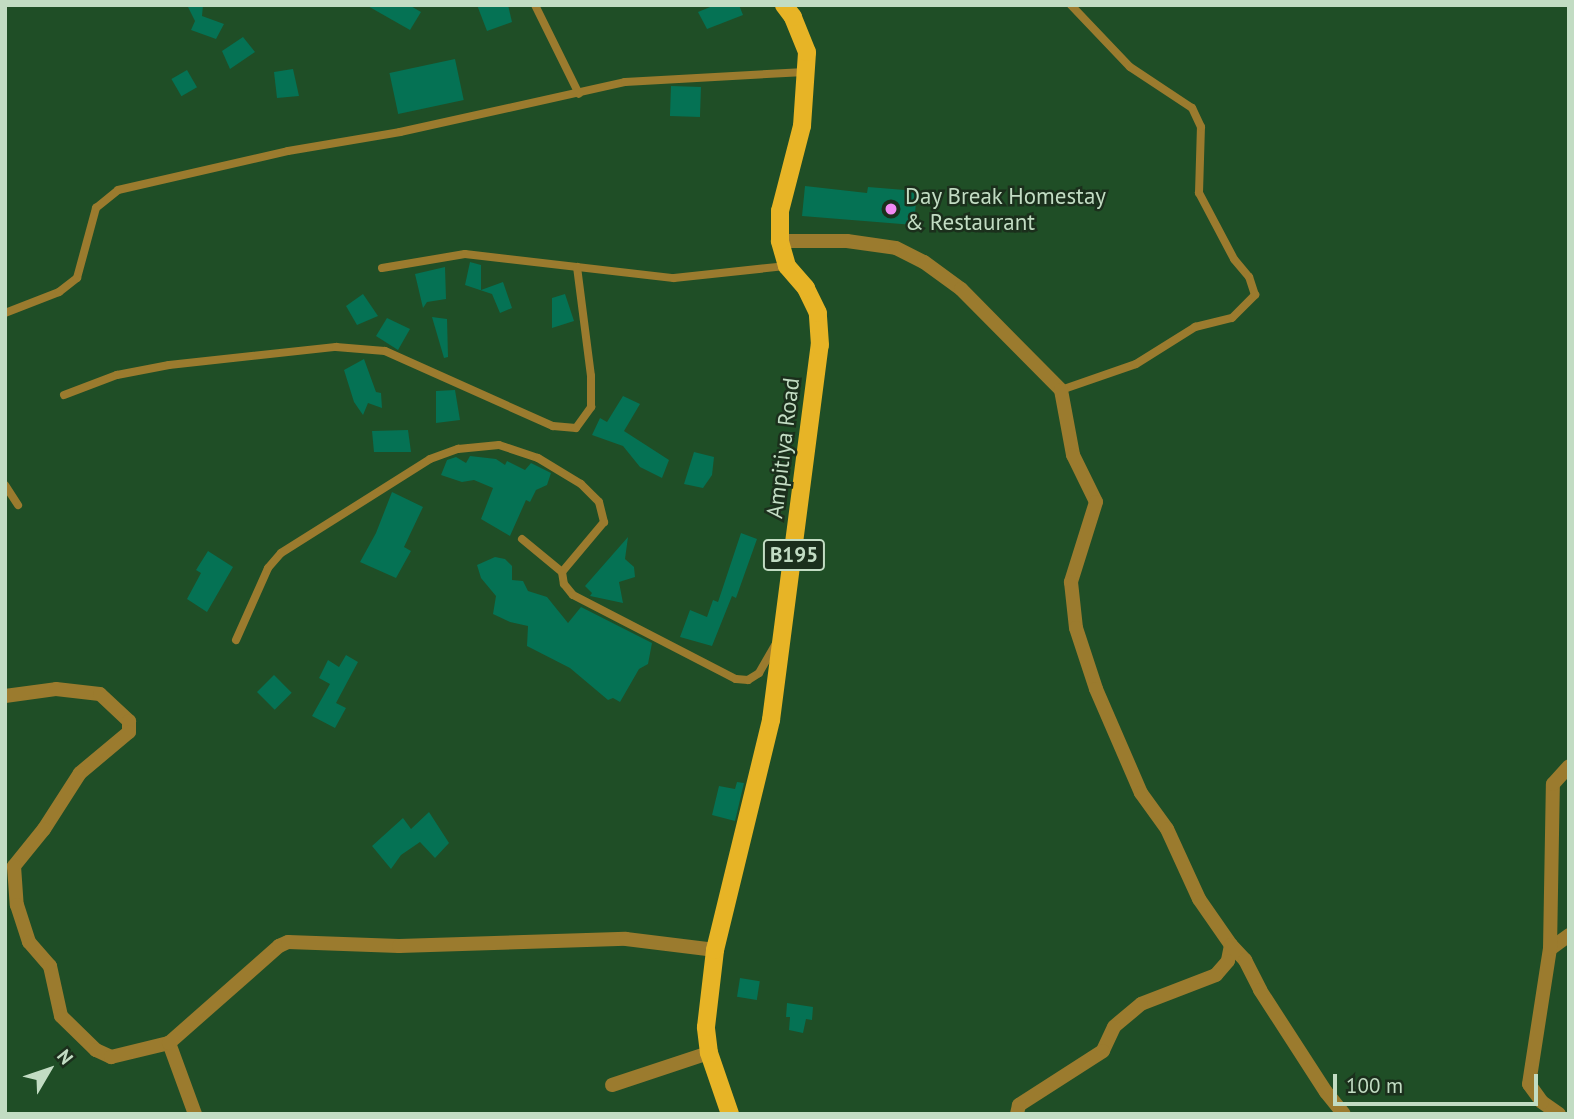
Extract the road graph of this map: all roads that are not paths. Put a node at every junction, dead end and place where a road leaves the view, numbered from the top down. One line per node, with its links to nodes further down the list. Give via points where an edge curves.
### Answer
1 (535, 5): 5 (lane)
2 (784, 5): 4 (main road, Ampitiya Road / B195, via 807,52)
3 (1071, 5): 11 (lane, via 1130,67 1192,108 1201,127 1199,193 1255,295 1232,318 1195,327 1136,364)
4 (805, 72): 5 (lane, via 625,82); 6 (main road, Ampitiya Road / B195, via 802,126 780,211)
5 (579, 94): 10 (lane, via 288,151 118,190 96,208 77,278 59,292)
6 (780, 241): 7 (main road, Ampitiya Road / B195); 11 (street, via 847,241 896,248 924,262 961,289)
7 (787, 266): 8 (lane, via 674,278); 17 (main road, Ampitiya Road / B195, via 806,288 818,313 820,345)
8 (578, 267): 9 (lane, via 465,254); 12 (lane, via 591,407 576,428 553,426 385,351 336,347 169,365 117,375)
9 (382, 268)
10 (5, 313)
11 (1061, 390): 22 (street, via 1073,455 1096,502 1071,582 1076,628 1096,689 1141,793 1167,829 1199,899)
12 (64, 395)
13 (5, 485): 14 (lane)
14 (18, 505)
15 (522, 539): 16 (lane)
16 (562, 572): 17 (lane, via 573,595 736,679 748,680 759,673); 18 (lane, via 604,522 599,502 581,484 538,458 499,445 458,450 430,459 281,553 268,568)
17 (785, 629): 24 (main road, Ampitiya Road / B195, via 771,720)
18 (236, 640)
19 (5, 696): 25 (street, via 56,689 100,694 129,721 129,732 80,773 14,866 17,905 29,942 50,966 61,1016 96,1050 111,1057)
20 (1569, 766): 23 (street, via 1553,784)
21 (1569, 935): 23 (street)
22 (1231, 945): 30 (street, via 1228,961 1216,975 1141,1004 1114,1027 1103,1051 1019,1105); 31 (street)
23 (1550, 949): 32 (street, via 1529,1084 1542,1102)
24 (715, 950): 25 (street, via 626,939 399,946 288,942); 26 (main road, Ampitiya Road / B195, via 706,1027)
25 (169, 1042): 28 (street)
26 (709, 1053): 27 (street); 29 (main road, Ampitiya Road / B195)
27 (612, 1085)
28 (195, 1114)
29 (730, 1114)
30 (1017, 1114)
31 (1344, 1114)
32 (1559, 1114)

